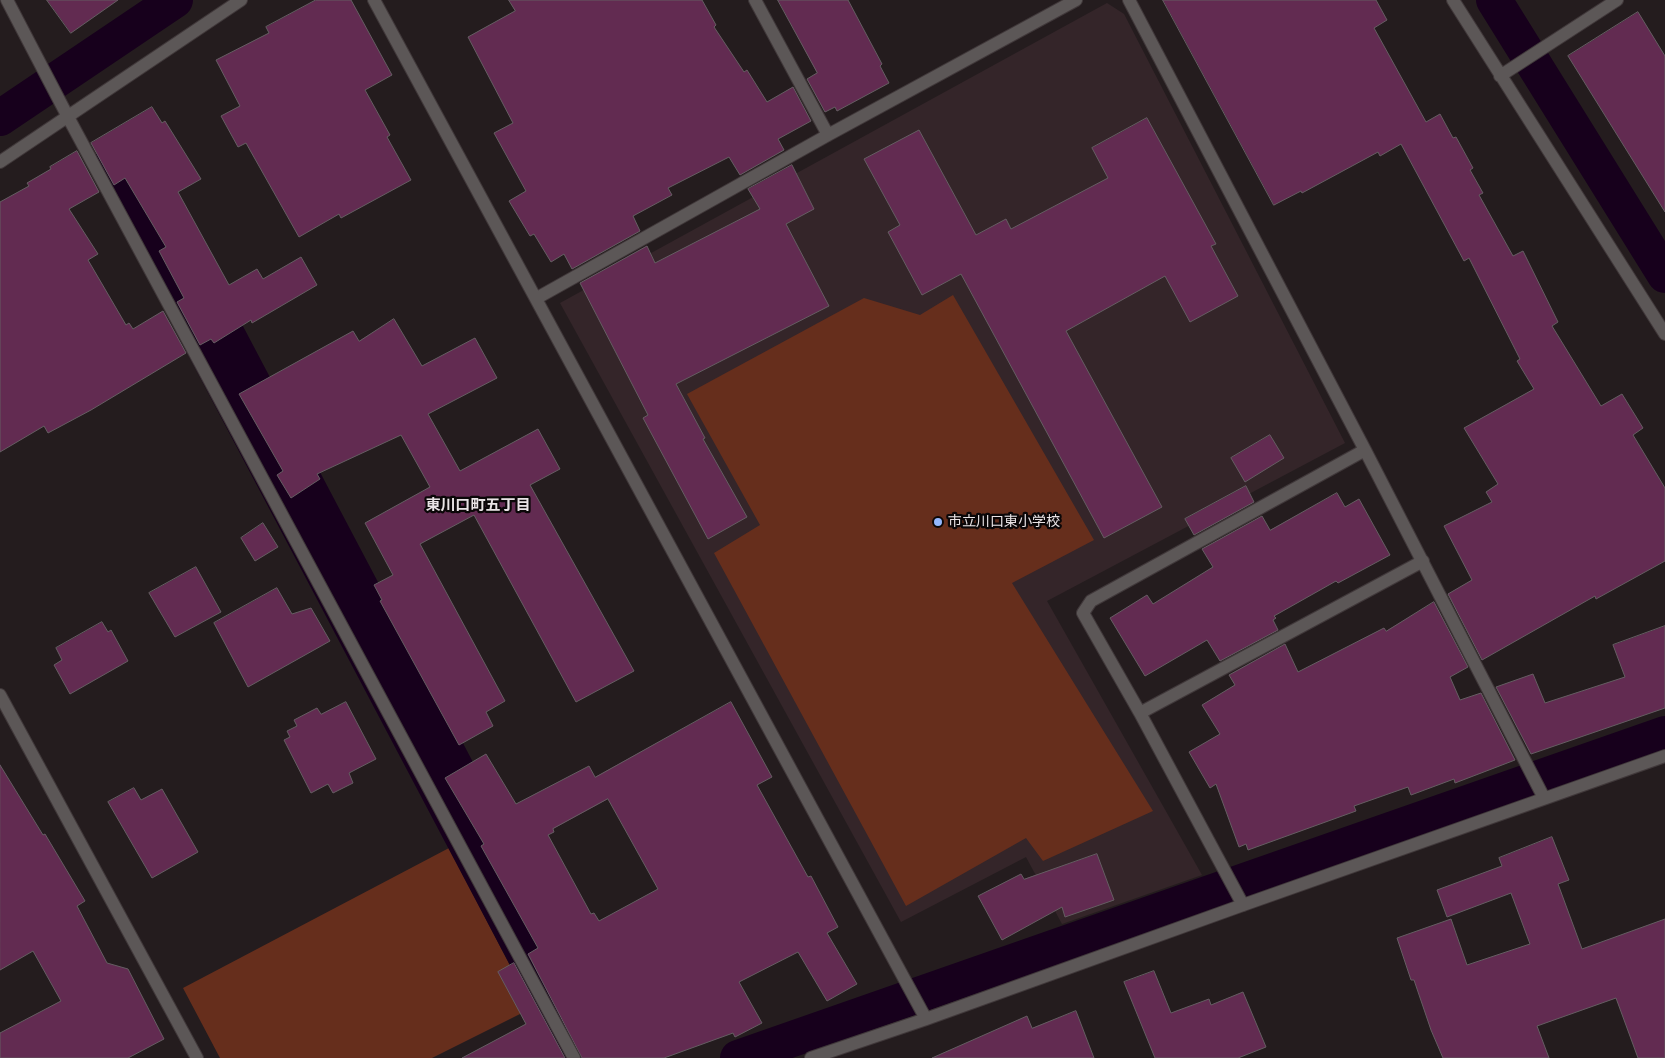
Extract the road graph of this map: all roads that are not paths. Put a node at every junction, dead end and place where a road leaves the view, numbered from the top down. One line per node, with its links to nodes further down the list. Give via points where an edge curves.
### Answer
1 (7, 0): 10 (street)
2 (241, 0): 10 (street)
3 (374, 0): 13 (street)
4 (756, 0): 11 (street)
5 (1076, 0): 11 (street)
6 (1129, 0): 15 (street)
7 (1453, 0): 9 (street)
8 (1617, 0): 9 (street)
9 (1500, 76): 14 (street)
10 (68, 117): 12 (street); 24 (street)
11 (828, 135): 13 (street)
12 (0, 162)
13 (537, 298): 22 (street)
14 (1665, 334)
15 (1365, 450): 16 (street); 18 (street, via 1091,601 1084,612)
16 (1422, 560): 18 (street); 20 (street)
17 (0, 695): 23 (street)
18 (1140, 714): 21 (street)
19 (1665, 756): 20 (street)
20 (1544, 798): 21 (street)
21 (1243, 904): 22 (street)
22 (926, 1019): 25 (street)
23 (198, 1058)
24 (574, 1058)
25 (811, 1058)

